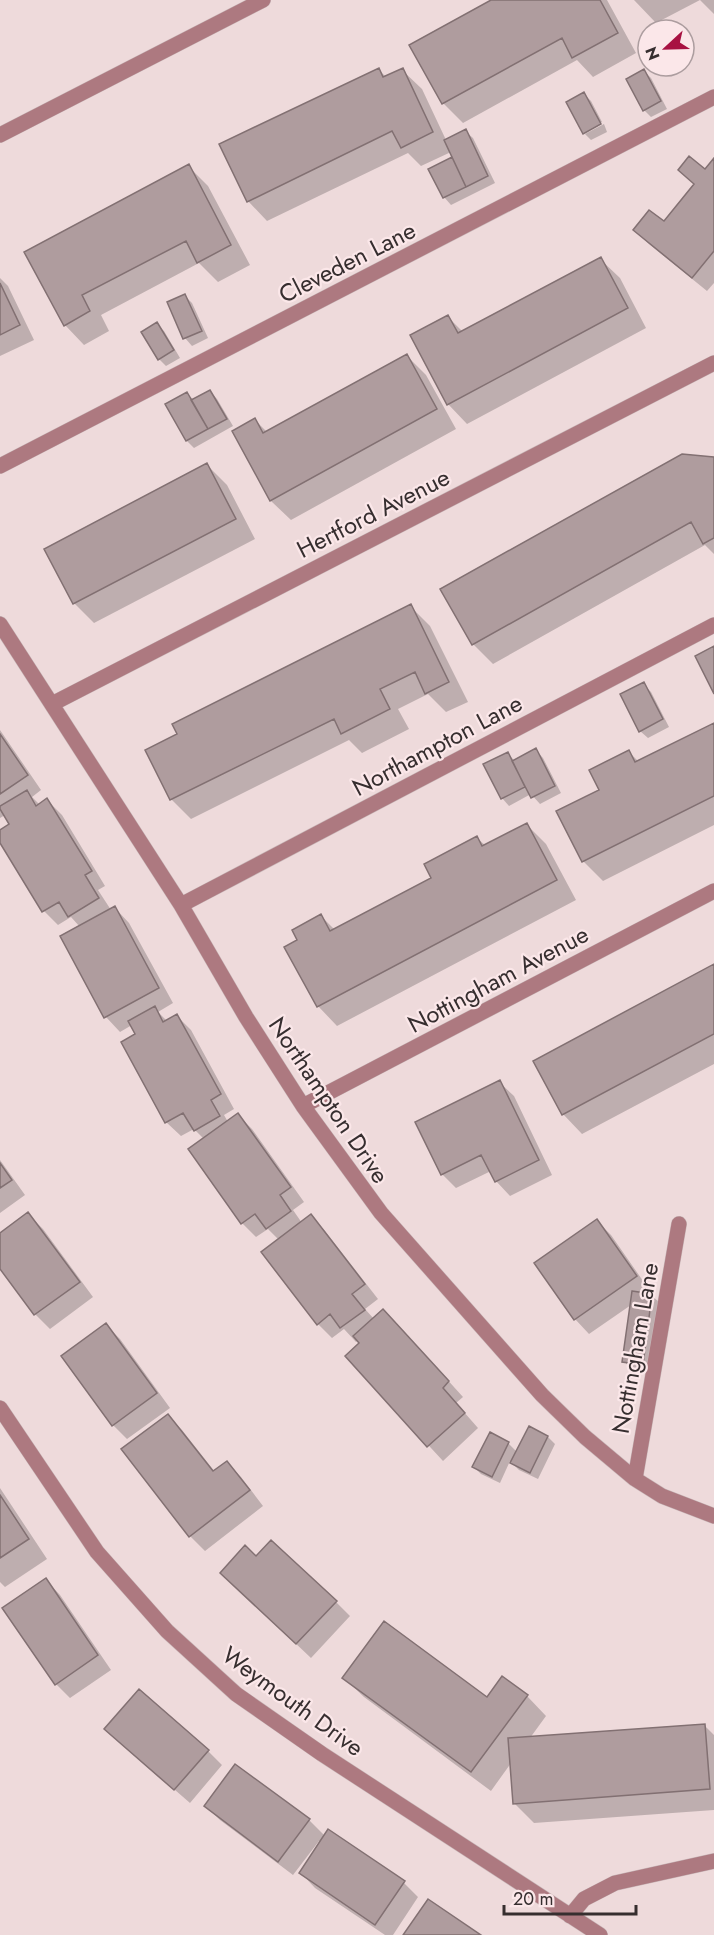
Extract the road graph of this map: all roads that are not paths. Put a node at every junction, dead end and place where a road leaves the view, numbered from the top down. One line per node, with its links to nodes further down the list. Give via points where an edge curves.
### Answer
1 (263, 0): 3 (street)
2 (714, 97): 5 (street, Cleveden Lane)
3 (0, 135)
4 (714, 363): 8 (street, Hertford Avenue)
5 (0, 466)
6 (0, 624): 8 (street, Northampton Drive)
7 (714, 626): 10 (street, Northampton Lane)
8 (52, 704): 10 (street, Northampton Drive)
9 (714, 891): 11 (street, Nottingham Avenue)
10 (181, 905): 11 (street, Northampton Drive)
11 (303, 1106): 14 (street, Northampton Drive, via 381,1213 526,1378 585,1437)
12 (680, 1224): 14 (street, Nottingham Lane)
13 (0, 1408): 17 (street, Weymouth Drive, via 97,1552 167,1631 236,1694)
14 (635, 1479): 15 (street, Northampton Drive, via 662,1496)
15 (714, 1516)
16 (714, 1861): 17 (street, via 615,1883 584,1899)
17 (570, 1916): 18 (street, Weymouth Drive)
18 (600, 1935)

